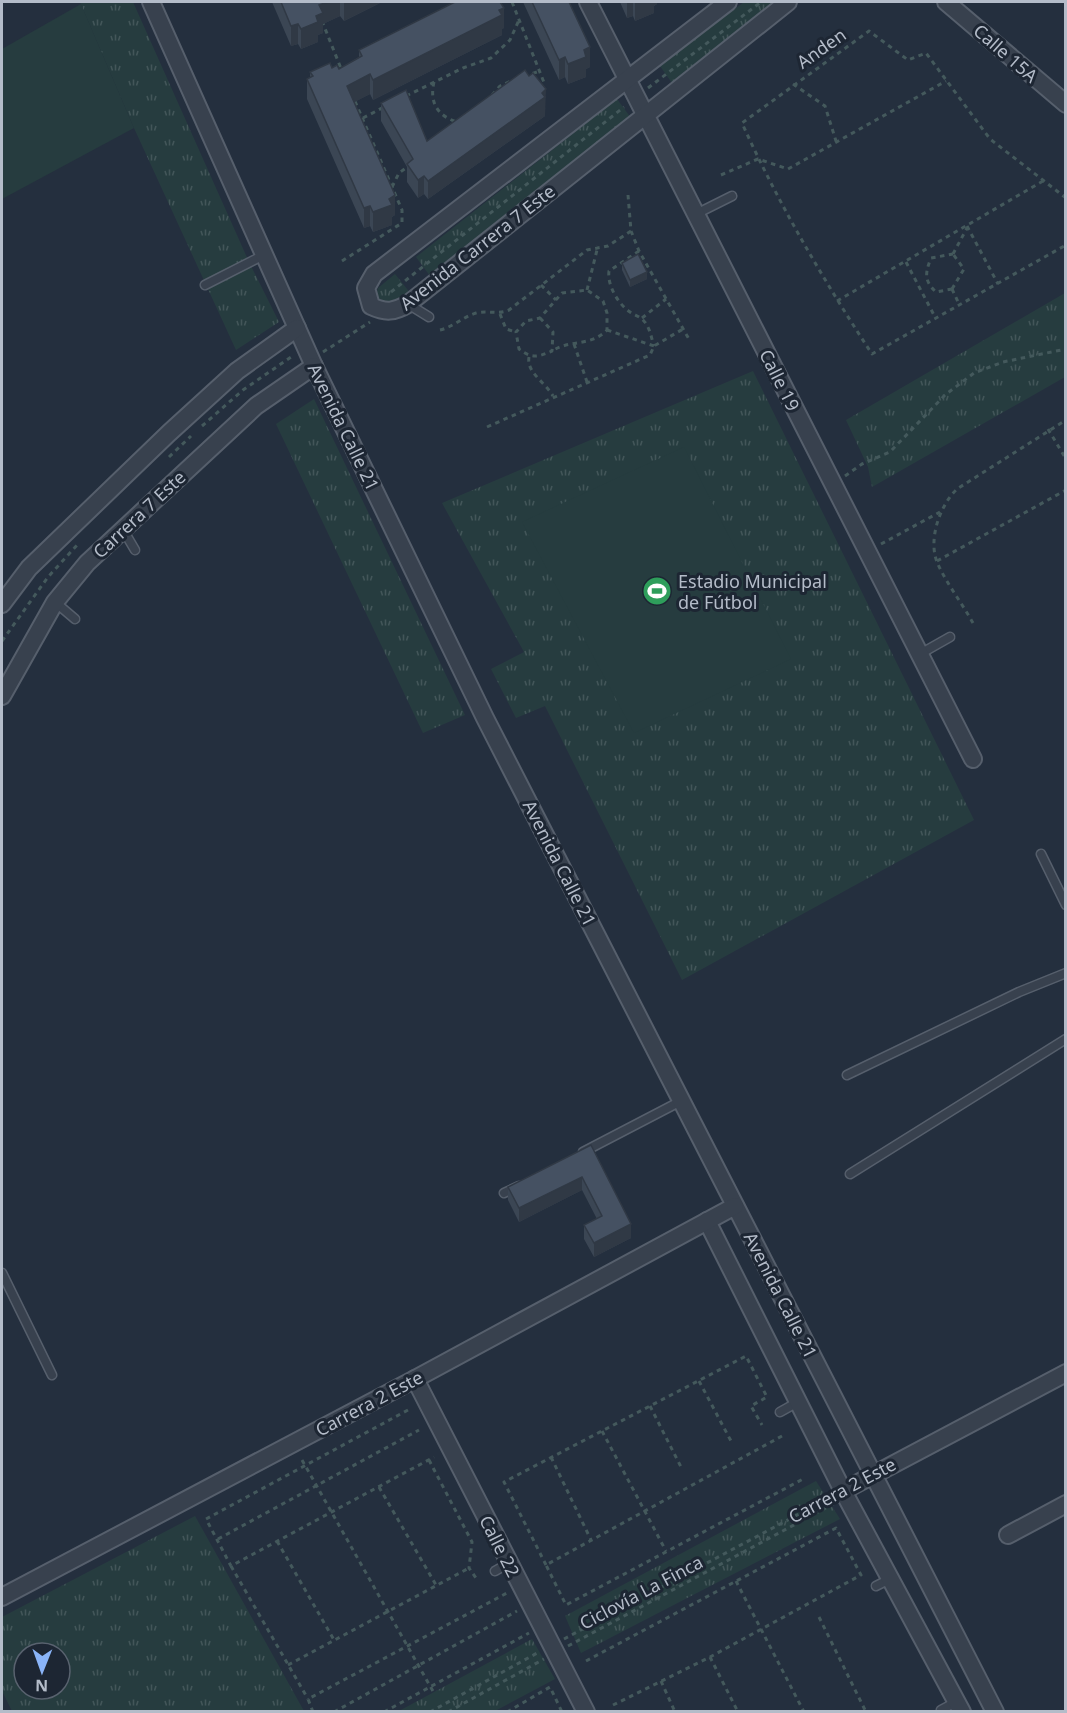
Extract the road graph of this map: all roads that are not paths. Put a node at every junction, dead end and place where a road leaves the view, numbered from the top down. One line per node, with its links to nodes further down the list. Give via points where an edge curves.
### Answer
1 (151, 2): 11 (street, Avenida Calle 21)
2 (588, 2): 6 (street, Calle 19)
3 (728, 2): 6 (street, Avenida Carrera 7 Este)
4 (788, 2): 8 (street, Avenida Carrera 7 Este)
5 (946, 2): 7 (street, Calle 15A)
6 (627, 80): 8 (street, Calle 19); 13 (street, Avenida Carrera 7 Este, via 374,274 366,288 371,306 384,313)
7 (1065, 104)
8 (644, 114): 10 (street, Calle 19); 13 (street, Avenida Carrera 7 Este)
9 (732, 196): 10 (lane)
10 (696, 214): 23 (street, Calle 19)
11 (264, 255): 12 (lane); 15 (street, Avenida Calle 21)
12 (205, 285)
13 (408, 304): 14 (lane)
14 (429, 317)
15 (297, 328): 16 (street, Avenida Calle 21); 20 (street, Carrera 7 Este, via 237,370 169,433 29,568)
16 (310, 357): 17 (street, Carrera 7 Este); 31 (street, Avenida Calle 21, via 485,718)
17 (122, 528): 18 (lane); 19 (street, Carrera 7 Este)
18 (135, 550)
19 (55, 602): 21 (lane); 24 (street, Carrera 7 Este)
20 (2, 604)
21 (75, 619)
22 (950, 637): 23 (lane)
23 (920, 654): 25 (street, Calle 19)
24 (2, 696)
25 (973, 759)
26 (1041, 854): 27 (lane)
27 (1065, 904)
28 (1065, 973): 30 (lane)
29 (1065, 1039): 33 (lane)
30 (847, 1076)
31 (681, 1101): 32 (lane); 36 (street, Avenida Calle 21)
32 (577, 1155)
33 (850, 1174)
34 (525, 1182): 35 (lane)
35 (504, 1193)
36 (735, 1206): 37 (street, Carrera 2 Este); 44 (street, Avenida Calle 21)
37 (707, 1221): 41 (street, Carrera 2 Este); 42 (street, Avenida Calle 21)
38 (2, 1273): 40 (lane)
39 (1065, 1373): 44 (street, Carrera 2 Este)
40 (52, 1375)
41 (415, 1379): 48 (street, Carrera 2 Este); 51 (street, Calle 22, via 502,1567 554,1648)
42 (798, 1402): 43 (lane); 45 (street, Avenida Calle 21)
43 (780, 1412)
44 (873, 1473): 45 (street, Carrera 2 Este); 52 (street, Avenida Calle 21)
45 (845, 1494): 49 (street, Avenida Calle 21, via 883,1582)
46 (1065, 1504): 47 (street)
47 (1008, 1535)
48 (2, 1597)
49 (959, 1707): 50 (lane)
50 (941, 1710)
51 (586, 1712)
52 (995, 1712)

